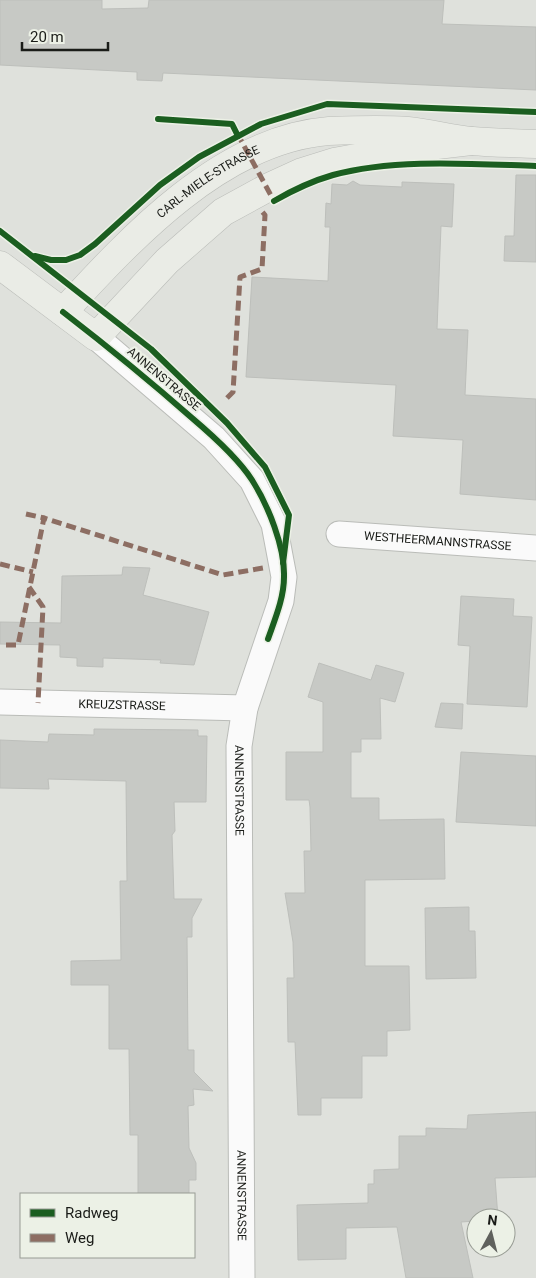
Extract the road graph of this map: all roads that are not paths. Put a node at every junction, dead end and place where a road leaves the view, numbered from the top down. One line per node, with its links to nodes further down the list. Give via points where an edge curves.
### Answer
1 (471, 141): 2 (street, CARL-MIELE-STRASSE); 4 (street, CARL-MIELE-STRASSE, via 409,131 328,131 290,138 248,155 180,196 133,238); 5 (street, CARL-MIELE-STRASSE, via 334,162 267,188 223,212 166,261)
2 (536, 144)
3 (0, 265): 4 (street)
4 (63, 312): 5 (street, ANNENSTRASSE)
5 (96, 337): 9 (street, ANNENSTRASSE, via 214,438 252,480 274,524 284,570 281,601)
6 (339, 534): 7 (street, WESTHEERMANNSTRASSE)
7 (536, 548)
8 (0, 702): 9 (street, KREUZSTRASSE)
9 (245, 708): 10 (street, ANNENSTRASSE, via 239,746)
10 (242, 1278)

